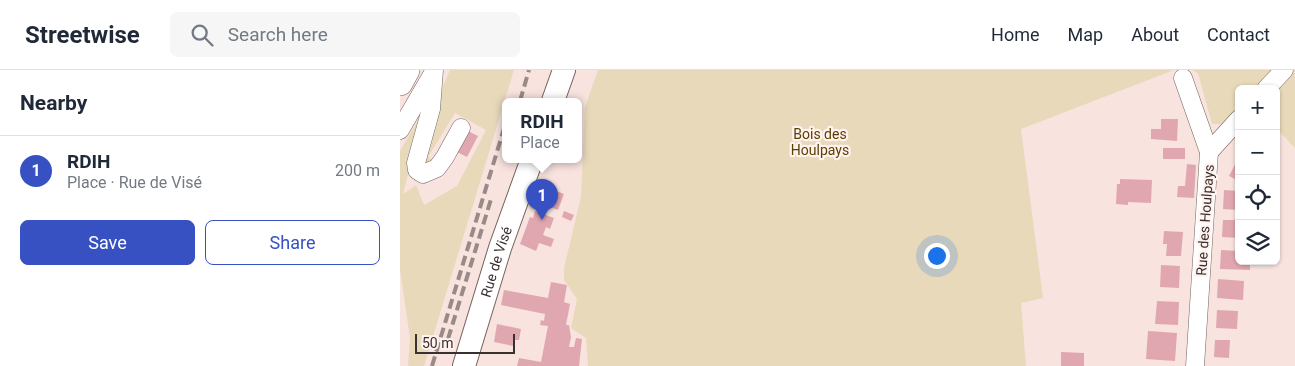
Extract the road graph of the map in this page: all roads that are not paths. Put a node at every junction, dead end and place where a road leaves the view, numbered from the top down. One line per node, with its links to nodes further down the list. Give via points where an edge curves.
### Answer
1 (407, 70): 6 (highway)
2 (434, 70): 10 (street, via 431,109 416,163 417,170 423,174 437,168); 11 (street)
3 (564, 70): 8 (main road)
4 (1284, 70): 7 (street)
5 (1183, 78): 12 (street, Rue des Houlpays)
6 (400, 83)
7 (1270, 85)
8 (554, 98)
9 (1235, 123): 12 (street)
10 (461, 128)
11 (400, 130)
12 (1209, 152): 15 (street, Rue des Houlpays)
13 (531, 163): 14 (main road, Rue de Visé, via 500,248)
14 (464, 366)
15 (1195, 366)

